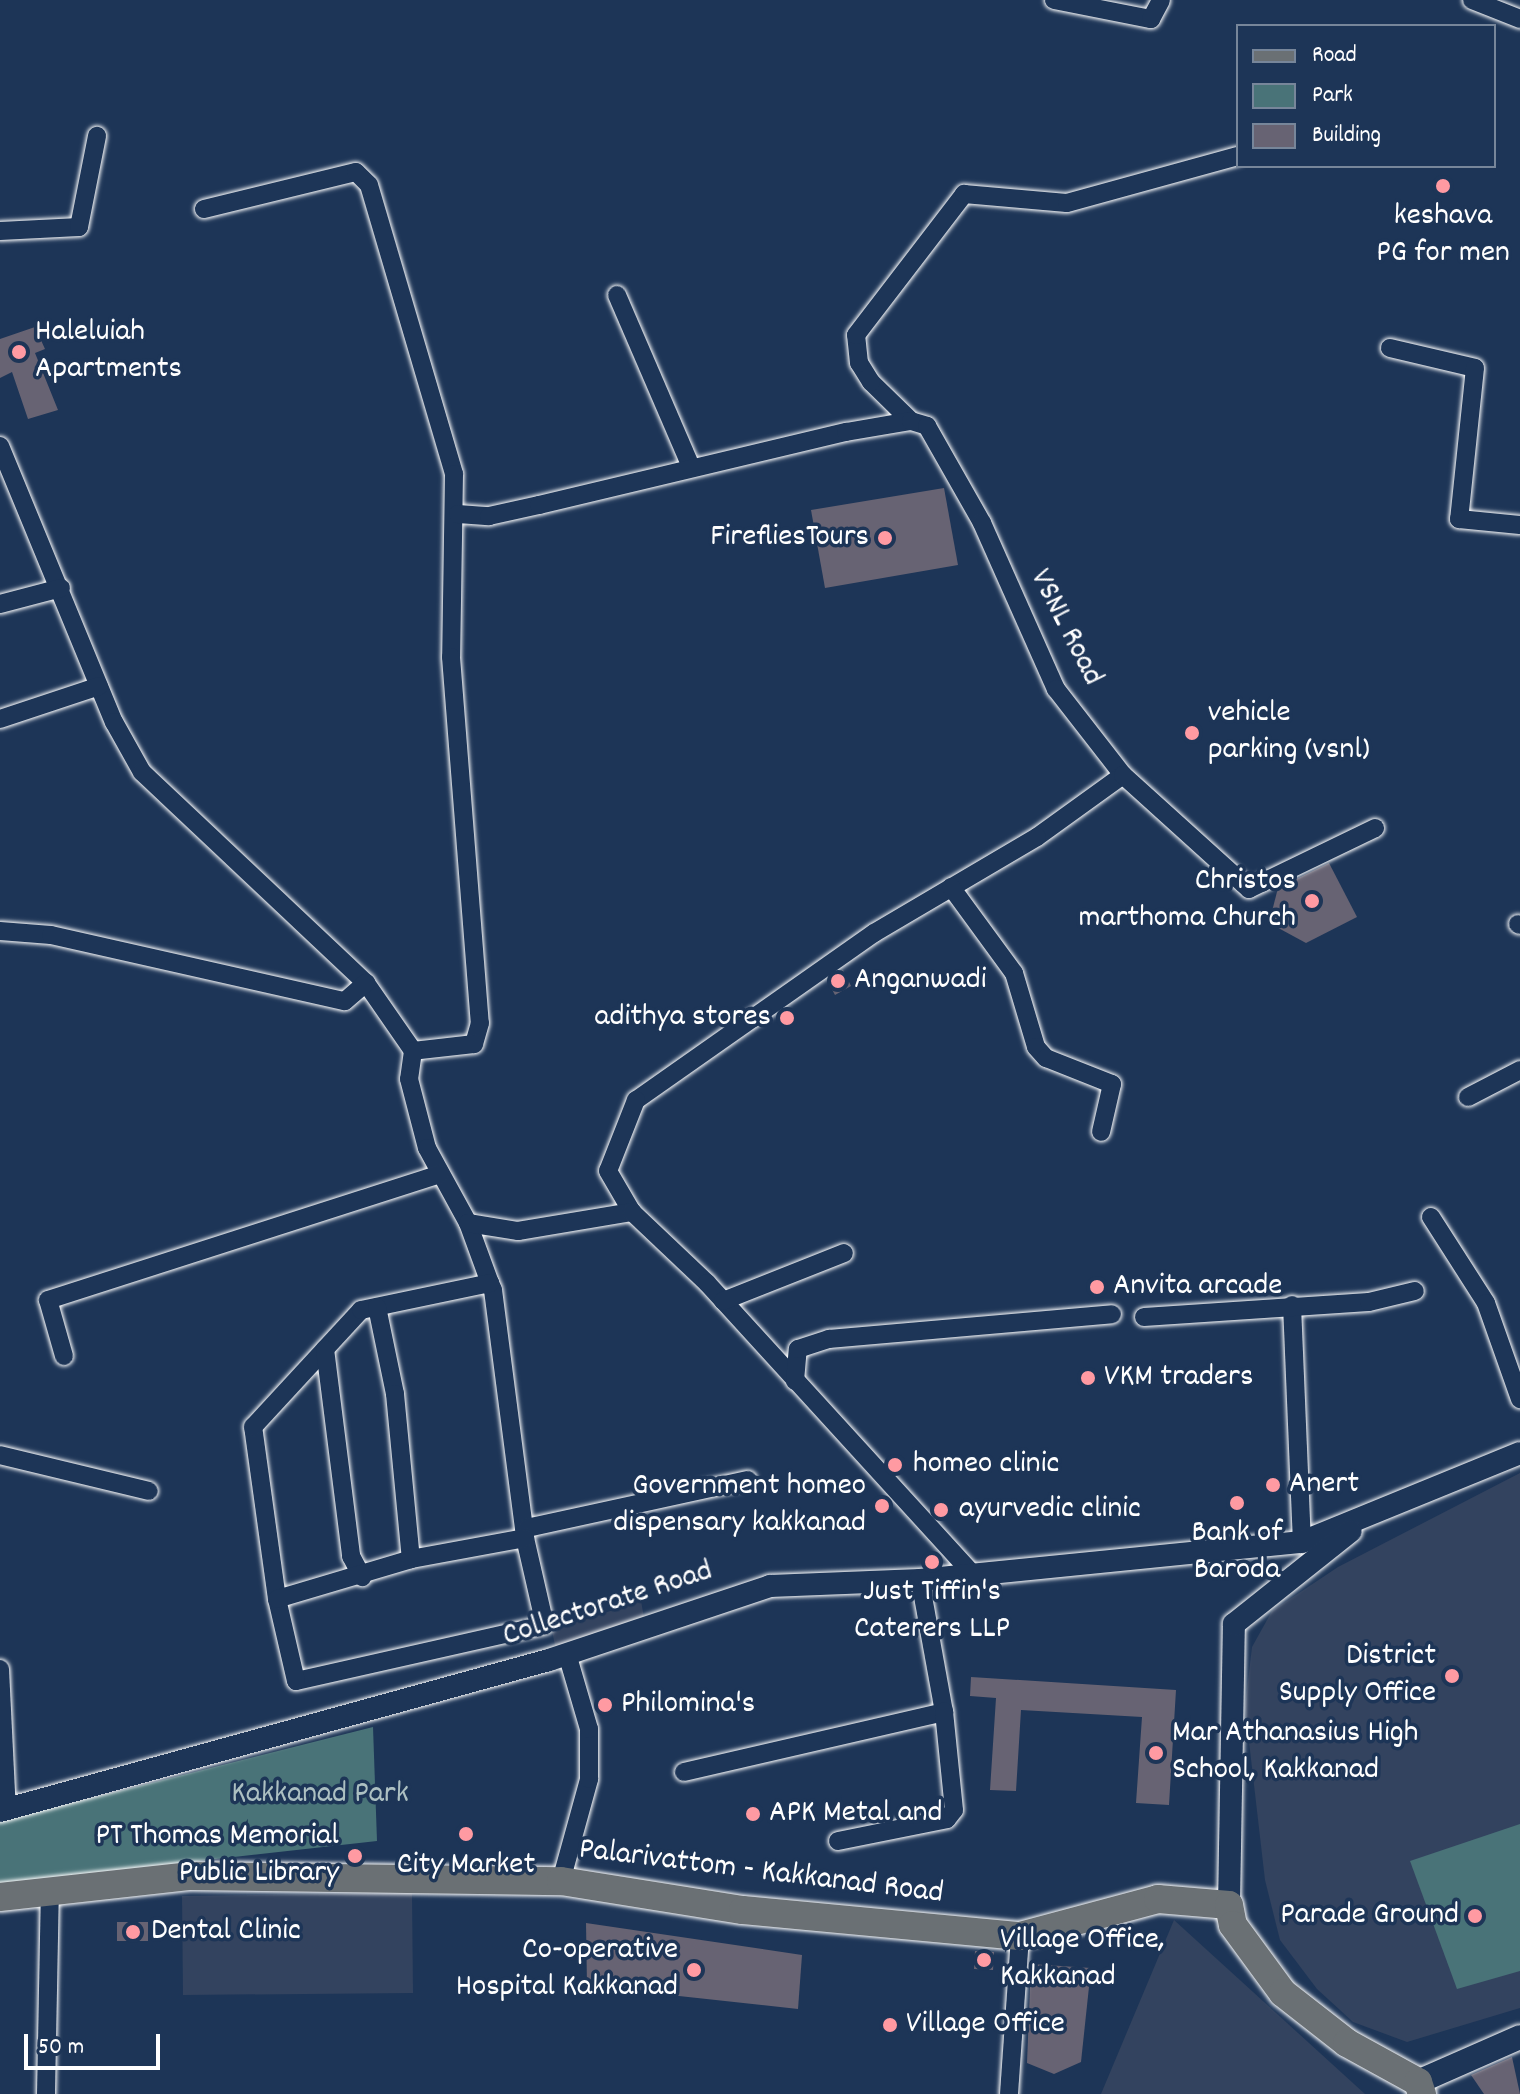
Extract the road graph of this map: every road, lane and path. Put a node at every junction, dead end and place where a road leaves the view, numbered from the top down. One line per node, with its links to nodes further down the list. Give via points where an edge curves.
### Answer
1 (1054, 0): 2 (street, via 1151,19)
2 (1161, 0)
3 (1472, 0): 4 (street)
4 (1520, 19)
5 (97, 136): 8 (street, via 79,227)
6 (1236, 157): 11 (street, VSNL Road, via 1067,203 964,194 856,335 859,363 871,382)
7 (204, 209): 14 (street, via 356,172 369,185 454,474)
8 (0, 231)
9 (617, 295): 13 (street)
10 (1390, 348): 15 (street, via 1475,368 1459,519)
11 (911, 421): 13 (street); 20 (street, VSNL Road, via 938,438 1056,689)
12 (0, 446): 16 (street)
13 (691, 467): 14 (street, via 489,516)
14 (458, 514): 25 (street, via 451,536 451,657 480,1023 474,1044)
15 (1520, 525)
16 (61, 588): 17 (street); 18 (street)
17 (0, 604)
18 (99, 686): 19 (street); 24 (street, via 142,772)
19 (0, 719)
20 (1123, 775): 21 (street, VSNL Road, via 1249,889); 22 (street, via 1037,837)
21 (1375, 828)
22 (951, 887): 28 (street, via 1014,973 1036,1047 1046,1058 1112,1084); 30 (street, via 874,933 636,1100 608,1171)
23 (0, 931): 24 (street, via 51,935 345,1001)
24 (366, 983): 25 (street)
25 (413, 1051): 29 (street, via 409,1079)
26 (1520, 1070): 27 (street)
27 (1468, 1097)
28 (1101, 1132)
29 (440, 1174): 32 (street); 42 (street, via 48,1300)
30 (632, 1212): 32 (street, via 518,1231); 36 (street)
31 (1431, 1217): 44 (street, via 1486,1303)
32 (468, 1223): 34 (street)
33 (844, 1253): 36 (street)
34 (490, 1283): 38 (street); 50 (street)
35 (1415, 1291): 37 (street, via 1393,1300)
36 (723, 1301): 43 (street)
37 (1292, 1305): 40 (street); 51 (street)
38 (377, 1307): 41 (street, via 361,1310); 52 (street, via 395,1394)
39 (1112, 1314): 43 (street, via 829,1339 798,1349)
40 (1144, 1317)
41 (325, 1349): 54 (street, via 351,1556); 56 (street, via 253,1427)
42 (64, 1356)
43 (795, 1381): 53 (street)
44 (1520, 1399)
45 (1520, 1453): 49 (street, Collectorate Road)
46 (0, 1455): 48 (street)
47 (748, 1480): 50 (street)
48 (149, 1491)
49 (1364, 1521): 51 (street, Collectorate Road); 66 (street, via 1234,1624)
50 (526, 1533): 52 (street); 56 (street, via 545,1625 304,1684 291,1677)
51 (1302, 1542): 53 (street, Collectorate Road)
52 (411, 1559): 54 (street)
53 (973, 1574): 55 (street, Collectorate Road)
54 (362, 1577): 56 (street)
55 (920, 1580): 57 (street, Collectorate Road, via 770,1586); 59 (street)
56 (277, 1599)
57 (567, 1654): 61 (street, Collectorate Road); 63 (street, via 589,1729 589,1779)
58 (0, 1669): 61 (street)
59 (944, 1712): 60 (street); 62 (street, via 955,1794 947,1819)
60 (684, 1772)
61 (4, 1810)
62 (838, 1841)
63 (561, 1881): 64 (main road, Palarivattom - Kakkanad Road, via 191,1876); 67 (main road, Palarivattom - Kakkanad Road, via 743,1910)
64 (50, 1888): 65 (main road, Palarivattom - Kakkanad Road); 70 (street)
65 (0, 1897)
66 (1229, 1905): 67 (main road, Palarivattom - Kakkanad Road, via 1158,1899); 69 (main road, via 1233,1925 1283,1993 1347,2043)
67 (1020, 1936): 71 (street)
68 (1520, 2037): 69 (main road)
69 (1420, 2088)
70 (46, 2094)
71 (1009, 2094)

